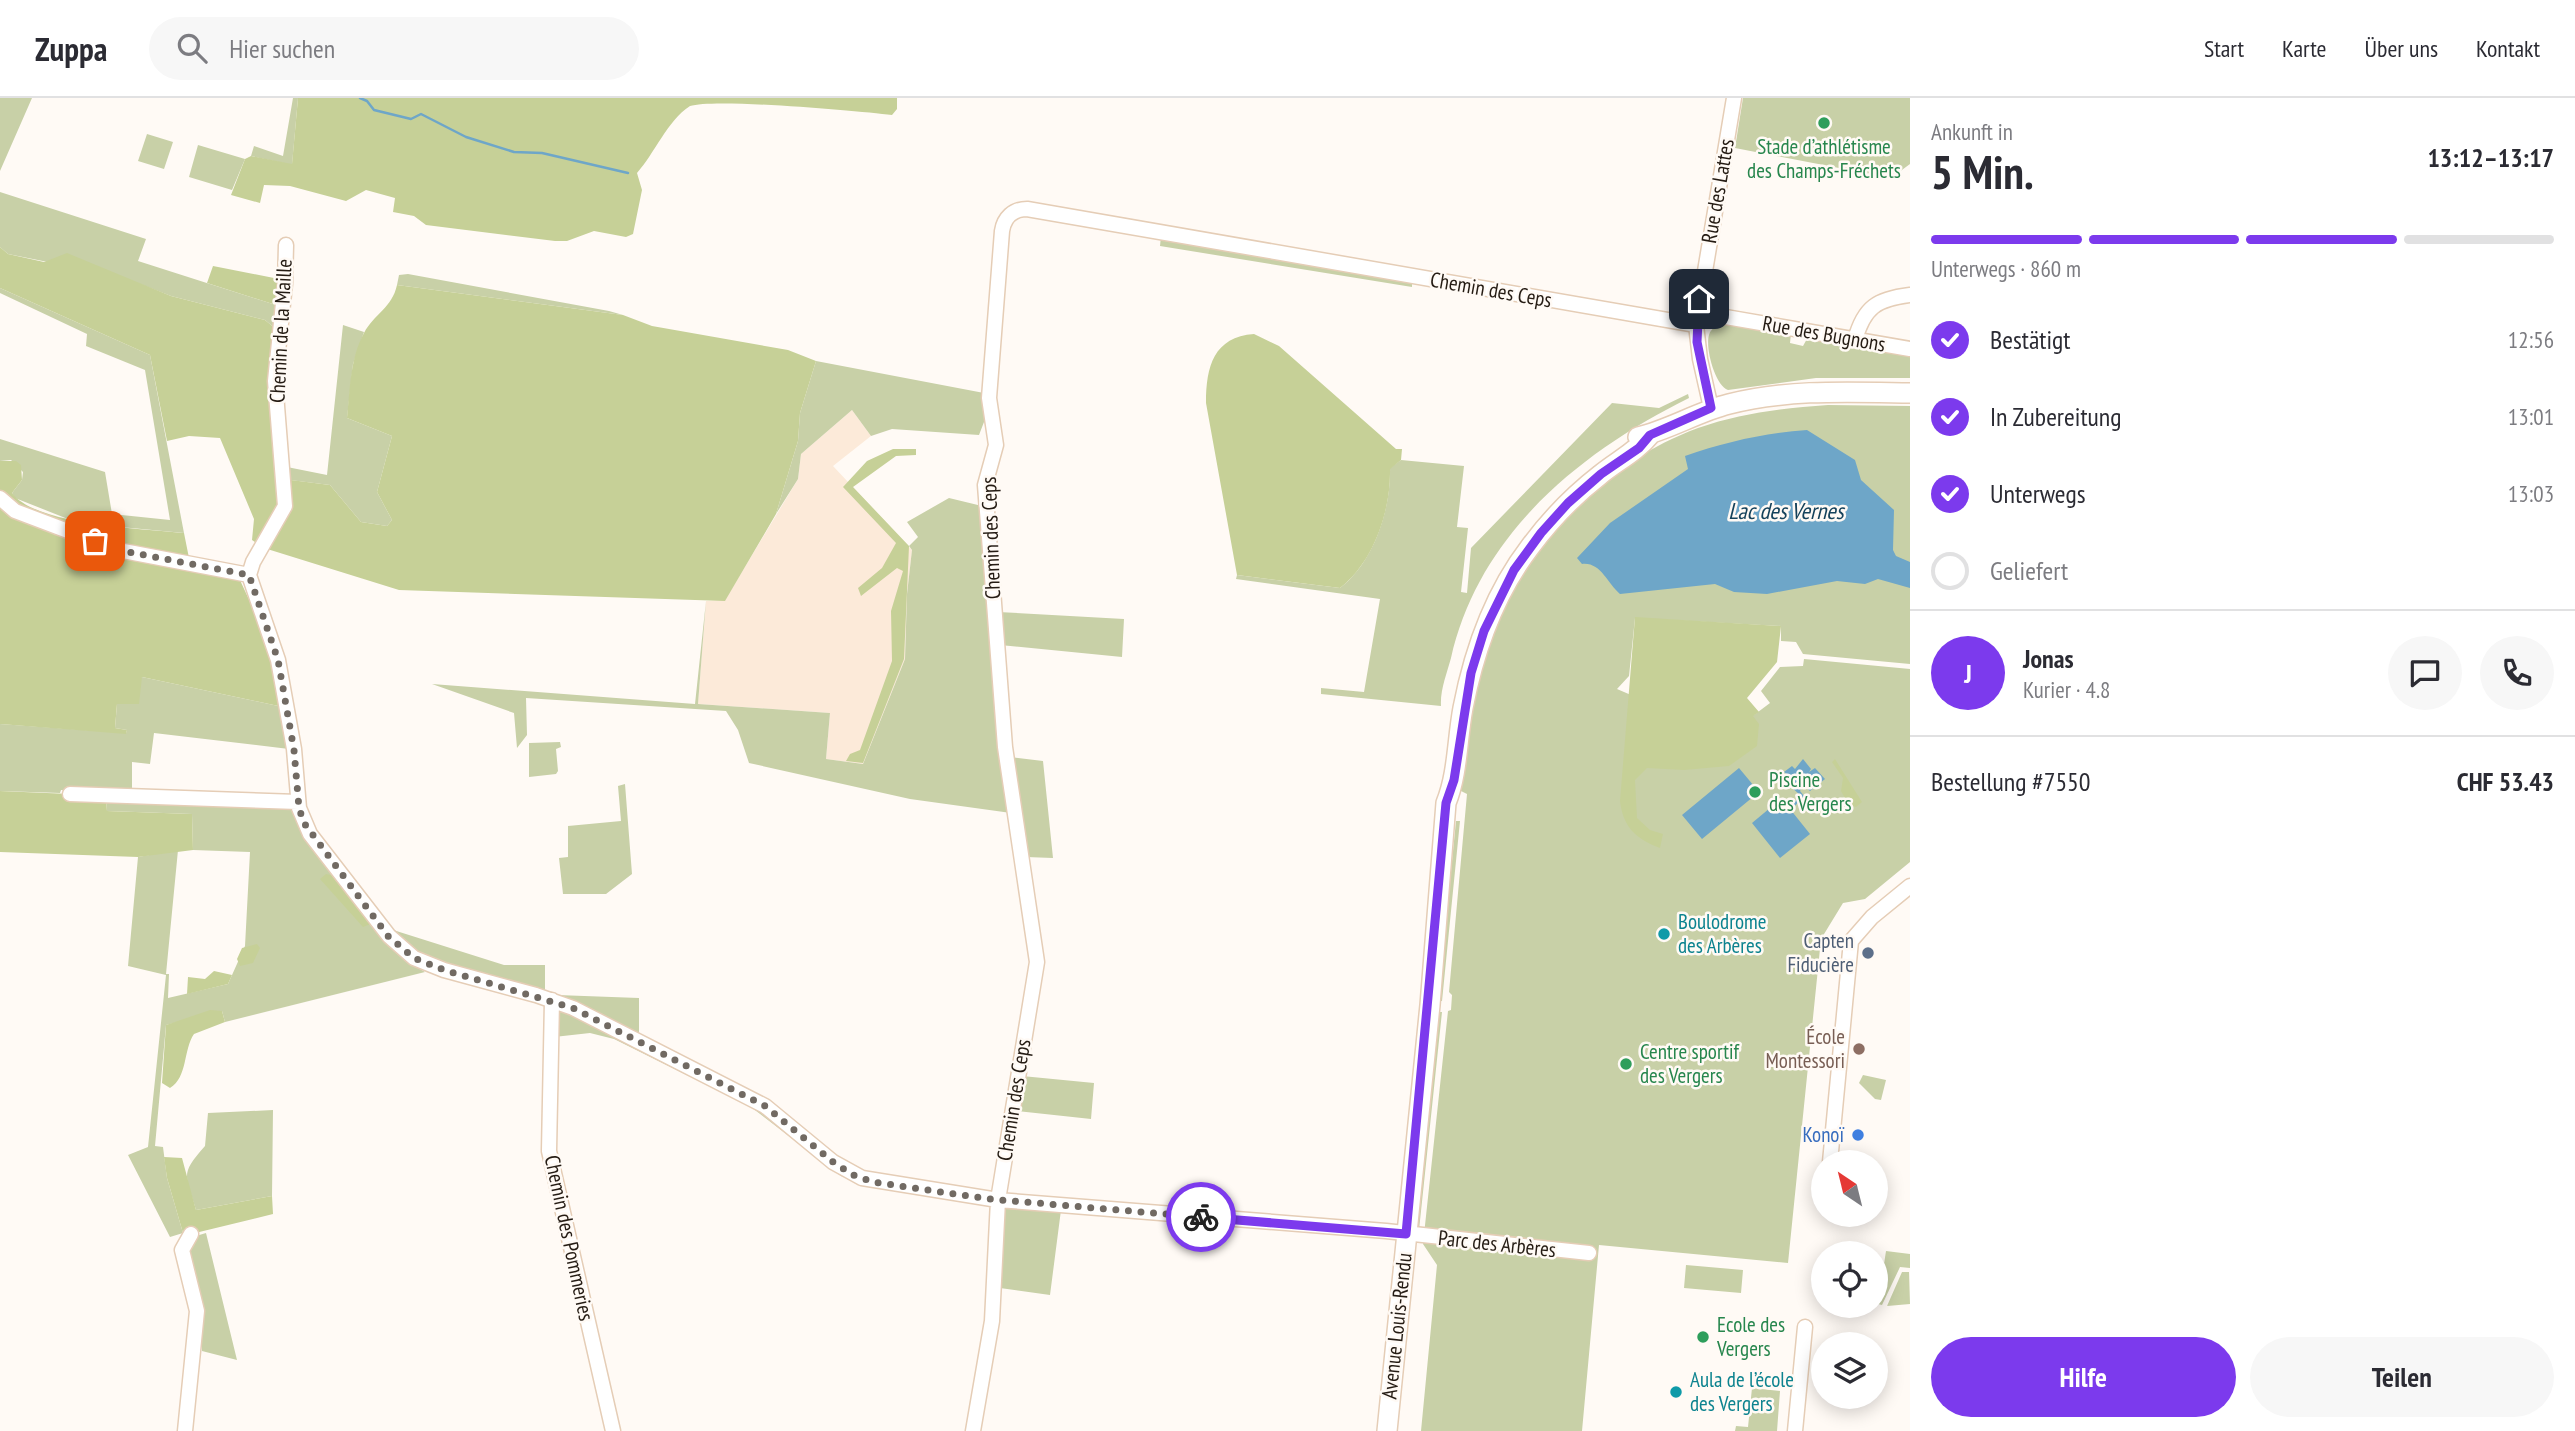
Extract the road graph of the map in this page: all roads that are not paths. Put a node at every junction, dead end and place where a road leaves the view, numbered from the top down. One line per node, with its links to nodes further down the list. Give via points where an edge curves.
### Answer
1 (1734, 98): 4 (street, Rue des Lattes)
2 (286, 244): 10 (street, Chemin de la Maille, via 275,381 285,506)
3 (1910, 295): 5 (street, via 1884,300 1865,314)
4 (1697, 319): 5 (street, Rue des Bugnons); 8 (street, Rue des Lattes); 16 (street, Chemin des Ceps, via 1027,209 1006,218 989,398 996,445 985,485 1005,747 1037,962)
5 (1855, 340): 6 (street, Rue des Bugnons)
6 (1910, 349)
7 (1910, 393): 8 (main road, Avenue Louis-Rendu, via 1784,394)
8 (1711, 408): 18 (main road, Avenue Louis-Rendu, via 1650,435 1585,487 1548,524 1501,593 1471,673 1454,780 1446,803)
9 (0, 498): 10 (street, via 15,510 108,547)
10 (249, 575): 12 (street, via 278,660)
11 (70, 794): 12 (street)
12 (298, 802): 14 (street, via 310,834 388,936 408,953 444,970)
13 (1910, 886): 15 (street, via 1850,941)
14 (552, 1000): 16 (street, Parc des Arbères, via 765,1106 853,1175 873,1182); 22 (street, Chemin des Pommeries, via 549,1151)
15 (1831, 1150)
16 (998, 1200): 18 (street, Parc des Arbères); 23 (street, Chemin des Ceps, via 992,1321)
17 (191, 1234): 21 (street, via 182,1250 197,1321)
18 (1406, 1234): 19 (street, Parc des Arbères); 24 (main road, Avenue Louis-Rendu)
19 (1589, 1253)
20 (1805, 1327): 25 (street)
21 (185, 1431)
22 (613, 1431)
23 (973, 1431)
24 (1387, 1431)
25 (1795, 1431)

